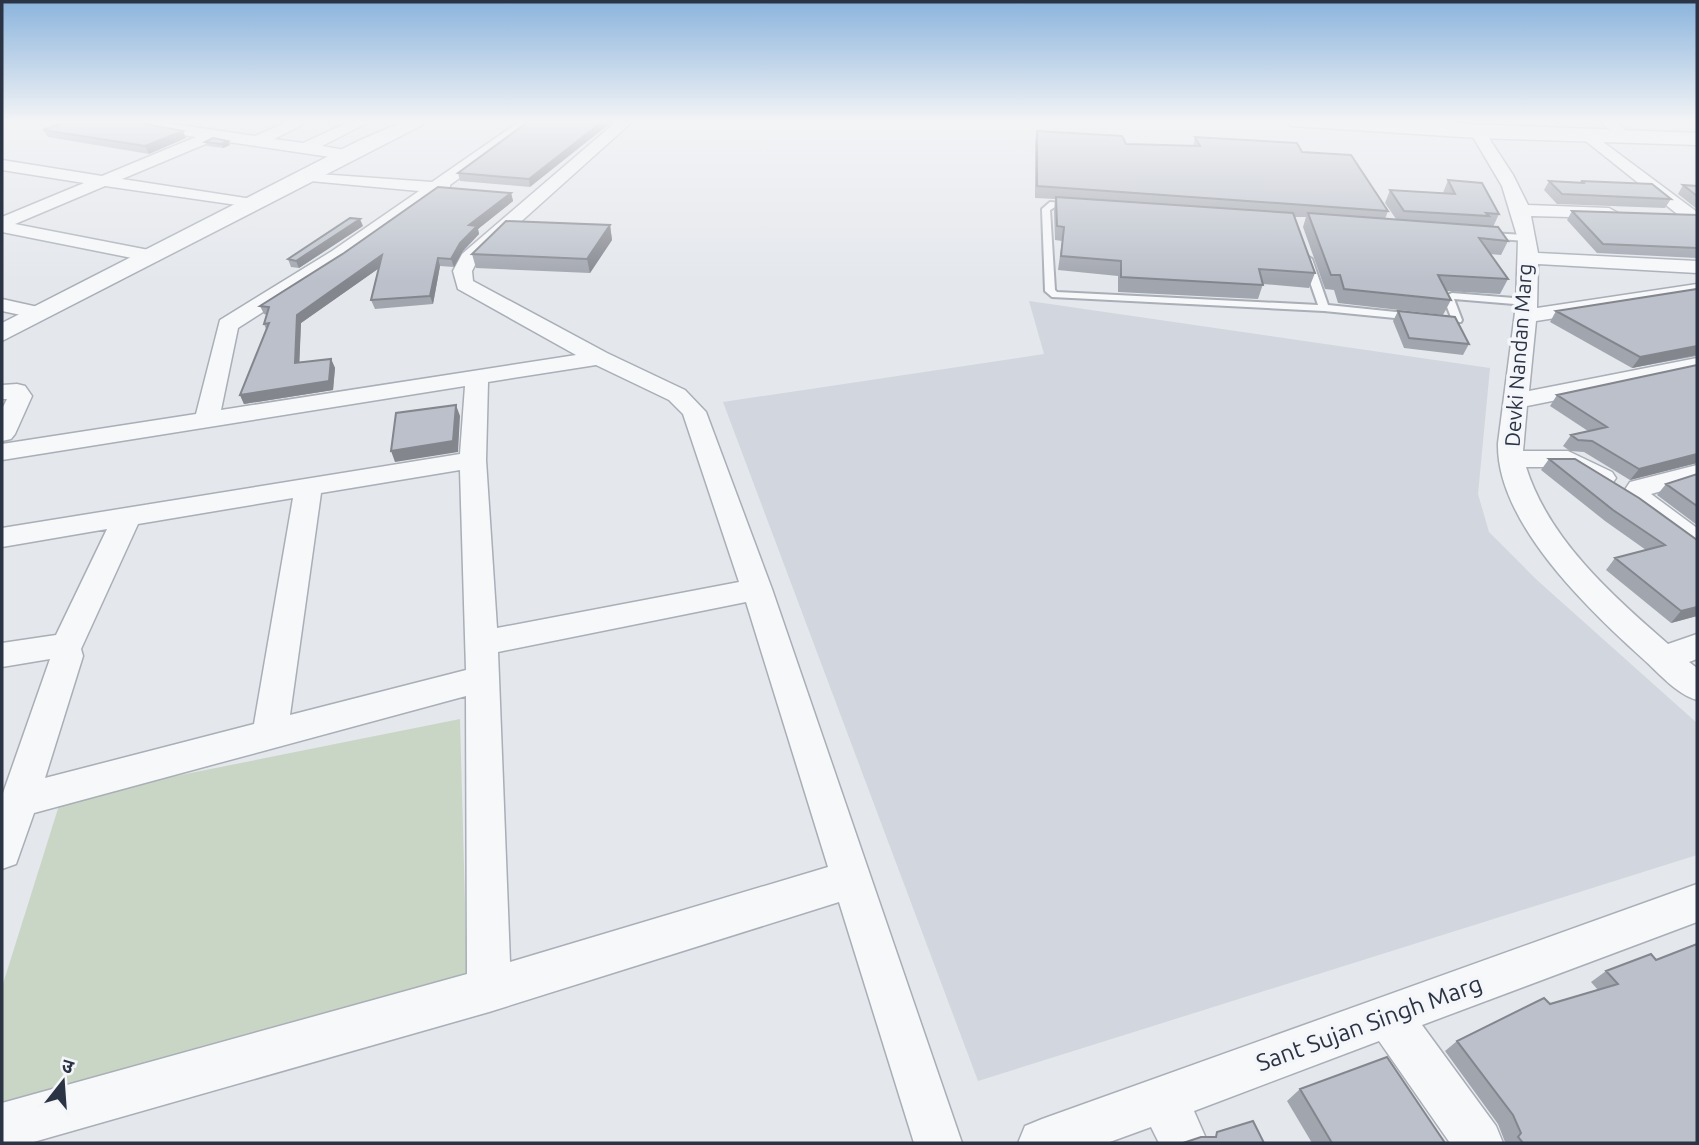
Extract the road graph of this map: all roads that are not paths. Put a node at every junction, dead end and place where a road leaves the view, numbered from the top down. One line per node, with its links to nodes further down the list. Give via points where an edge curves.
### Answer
1 (62, 174): 9 (street)
2 (119, 174): 9 (street)
3 (313, 174): 8 (street)
4 (454, 174): 10 (street)
5 (552, 174): 30 (street, via 525,194 470,258 461,278 465,285)
6 (1507, 174): 14 (street, Devki Nandan Marg)
7 (1639, 174): 17 (street)
8 (310, 176): 10 (street); 12 (street)
9 (103, 181): 12 (street); 18 (street)
10 (435, 188): 11 (street); 35 (street, via 228,325)
11 (461, 190)
12 (252, 204): 22 (street)
13 (1080, 206): 26 (lane, via 1053,204 1046,209 1051,294)
14 (1520, 210): 15 (street); 21 (street, Devki Nandan Marg)
15 (1626, 214)
16 (1666, 216): 17 (street)
17 (1695, 217)
18 (2, 225): 22 (street)
19 (1476, 235): 21 (lane)
20 (1303, 246): 26 (lane)
21 (1526, 248): 23 (street); 27 (street, Devki Nandan Marg)
22 (152, 256): 28 (street)
23 (1697, 267)
24 (1694, 293): 27 (street)
25 (2, 305): 28 (street)
26 (1324, 308): 27 (lane, via 1455,322 1448,297 1452,296)
27 (1526, 309): 34 (street, Devki Nandan Marg)
28 (40, 313): 29 (street)
29 (2, 333)
30 (599, 358): 32 (street); 46 (street, via 677,395 694,412)
31 (1697, 365): 34 (street)
32 (477, 377): 35 (street); 39 (street)
33 (2, 392): 36 (street, via 17,391 20,396)
34 (1516, 401): 38 (street, Devki Nandan Marg)
35 (207, 419): 37 (street)
36 (2, 434)
37 (2, 452)
38 (1511, 459): 42 (street, via 1574,460); 51 (street, Devki Nandan Marg, via 1524,499 1557,551)
39 (473, 460): 41 (street); 47 (street)
40 (1697, 473): 42 (street, via 1640,488)
41 (308, 487): 43 (street); 54 (street)
42 (1639, 500): 45 (street)
43 (127, 517): 44 (street); 49 (street)
44 (2, 537)
45 (1697, 542)
46 (757, 589): 47 (street); 57 (street)
47 (482, 643): 52 (street)
48 (1697, 646): 51 (street)
49 (65, 649): 50 (street, via 52,646); 55 (street, via 67,656)
50 (2, 655)
51 (1664, 658): 53 (street, Devki Nandan Marg)
52 (483, 680): 54 (street); 59 (street)
53 (1697, 687)
54 (270, 735): 55 (street)
55 (16, 794): 56 (street)
56 (2, 850)
57 (852, 879): 59 (street); 63 (street)
58 (1697, 904): 60 (street, Sant Sujan Singh Marg)
59 (489, 990): 62 (street)
60 (1388, 1017): 61 (street, Sant Sujan Singh Marg); 66 (street)
61 (1162, 1099): 64 (street, Sant Sujan Singh Marg); 65 (street)
62 (2, 1127)
63 (939, 1143)
64 (1042, 1143)
65 (1184, 1143)
66 (1479, 1143)

